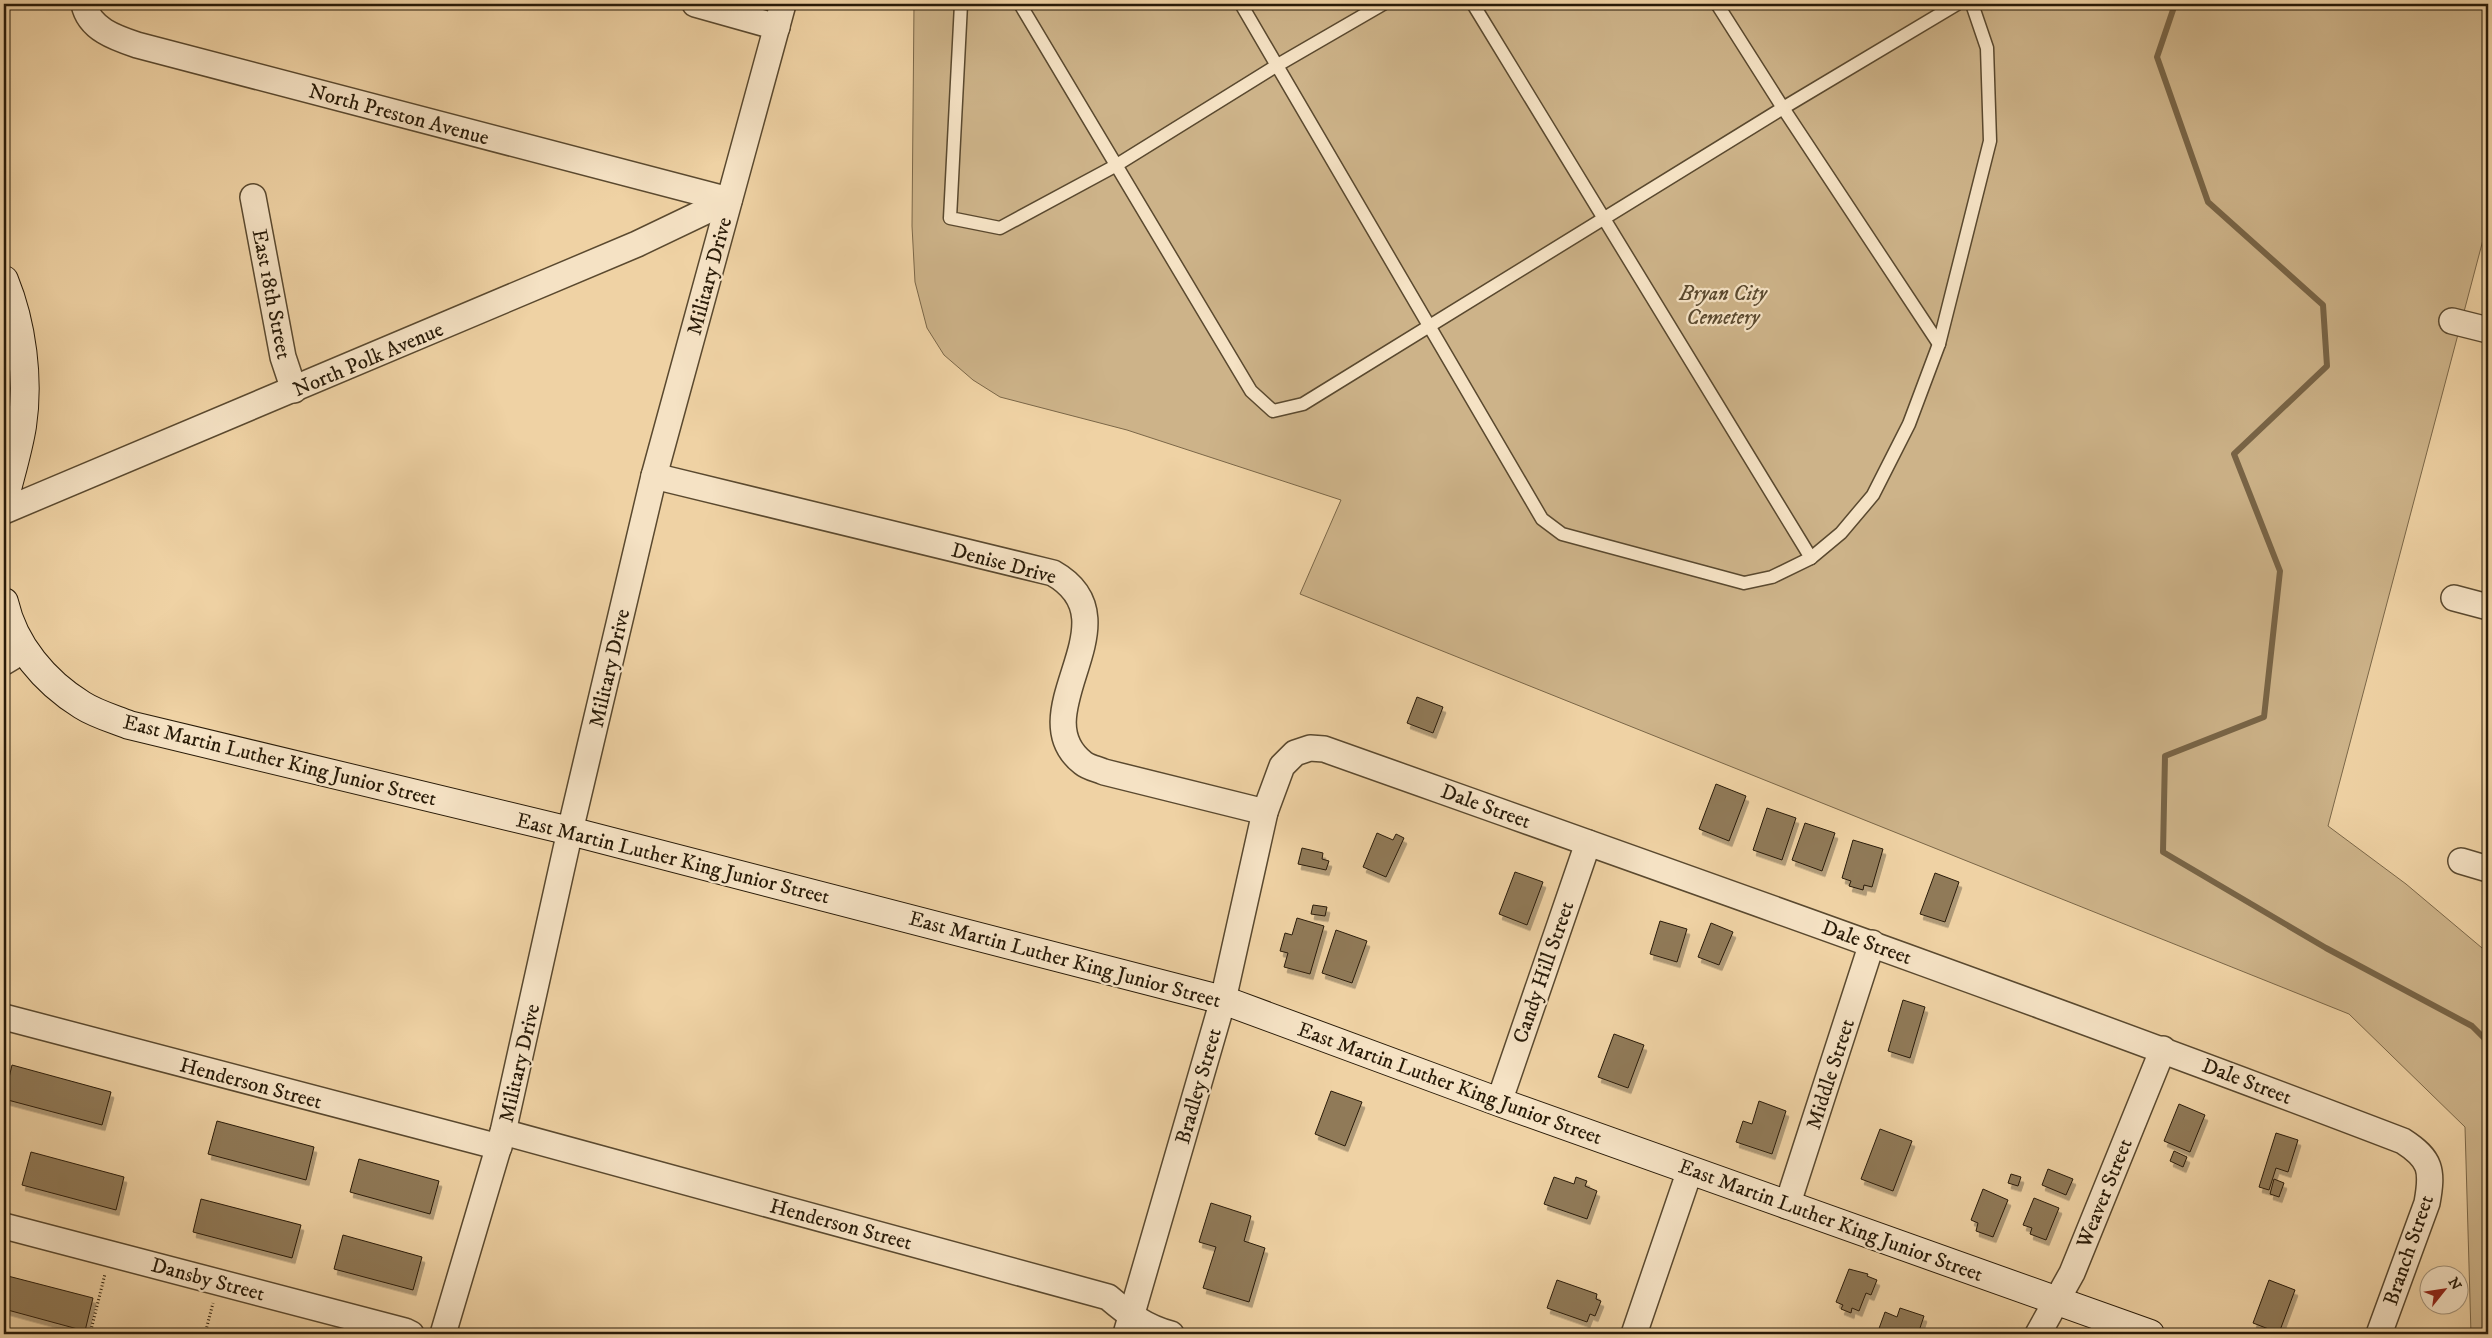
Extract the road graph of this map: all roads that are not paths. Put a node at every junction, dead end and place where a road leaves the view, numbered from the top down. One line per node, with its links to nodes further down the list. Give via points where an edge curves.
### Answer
1 (84, 4): 16 (street, North Preston Avenue, via 85,11 98,27 137,45)
2 (695, 4): 11 (street)
3 (961, 4): 14 (lane, via 950,218 1000,228)
4 (1020, 4): 14 (lane)
5 (1241, 4): 12 (lane)
6 (1383, 4): 12 (lane)
7 (1473, 4): 17 (lane)
8 (1717, 4): 13 (lane)
9 (1957, 4): 13 (lane)
10 (1972, 4): 23 (lane, via 1987,48 1990,141)
11 (780, 15): 16 (street, Military Drive)
12 (1276, 66): 14 (lane); 20 (lane)
13 (1783, 108): 17 (lane); 23 (lane)
14 (1115, 166): 20 (lane, via 1251,390 1273,412 1303,404)
15 (253, 197): 24 (street, East 18th Street, via 283,357)
16 (730, 200): 24 (street, North Polk Avenue, via 637,244); 25 (street, Military Drive)
17 (1603, 219): 20 (lane); 28 (lane)
18 (4, 280): 22 (street, via 11,297)
19 (2452, 321): 21 (street)
20 (1429, 326): 28 (lane, via 1542,519 1562,534 1744,583 1772,577)
21 (2488, 330)
22 (11, 331): 26 (street, via 25,381 22,427)
23 (1939, 344): 28 (lane, via 1908,424 1873,495 1841,534)
24 (294, 390): 27 (street, North Polk Avenue)
25 (654, 476): 34 (street, Denise Drive, via 1053,573 1067,581 1075,591 1084,613 1086,632 1063,727 1064,740 1074,754 1084,764 1104,772); 35 (street, Military Drive)
26 (4, 501)
27 (4, 511)
28 (1811, 558)
29 (2454, 598): 31 (street)
30 (4, 602): 32 (street, East Martin Luther King Junior Street)
31 (2488, 606)
32 (14, 656): 35 (street, East Martin Luther King Junior Street, via 83,706 129,725)
33 (1295, 753): 34 (street, Bradley Street, via 1282,766); 36 (street, Dale Street, via 1310,748 1324,749)
34 (1264, 812): 40 (street, Bradley Street)
35 (570, 831): 40 (street, East Martin Luther King Junior Street); 44 (street, Military Drive)
36 (1588, 843): 39 (street, Dale Street); 43 (street, Candy Hill Street)
37 (2462, 861): 38 (street)
38 (2488, 869)
39 (1872, 943): 42 (street, Dale Street); 47 (street, Middle Street)
40 (1223, 1000): 43 (street, East Martin Luther King Junior Street); 50 (street, Bradley Street)
41 (4, 1017): 44 (street, Henderson Street)
42 (2163, 1049): 45 (street, Dale Street, via 2403,1140 2419,1151); 49 (street, Weaver Street, via 2072,1273)
43 (1499, 1102): 46 (street, East Martin Luther King Junior Street)
44 (501, 1139): 50 (street, Henderson Street, via 1108,1297); 52 (street, Military Drive)
45 (2428, 1164): 57 (street, Branch Street, via 2427,1203)
46 (1690, 1170): 47 (street, East Martin Luther King Junior Street); 54 (street)
47 (1787, 1206): 49 (street, East Martin Luther King Junior Street)
48 (4, 1226): 51 (street, Dansby Street)
49 (2055, 1300): 55 (street, Weaver Street); 56 (street, East Martin Luther King Junior Street)
50 (1128, 1326): 53 (street, Henderson Street)
51 (411, 1334)
52 (443, 1334)
53 (1171, 1334)
54 (1634, 1334)
55 (2038, 1334)
56 (2150, 1334)
57 (2378, 1334)

